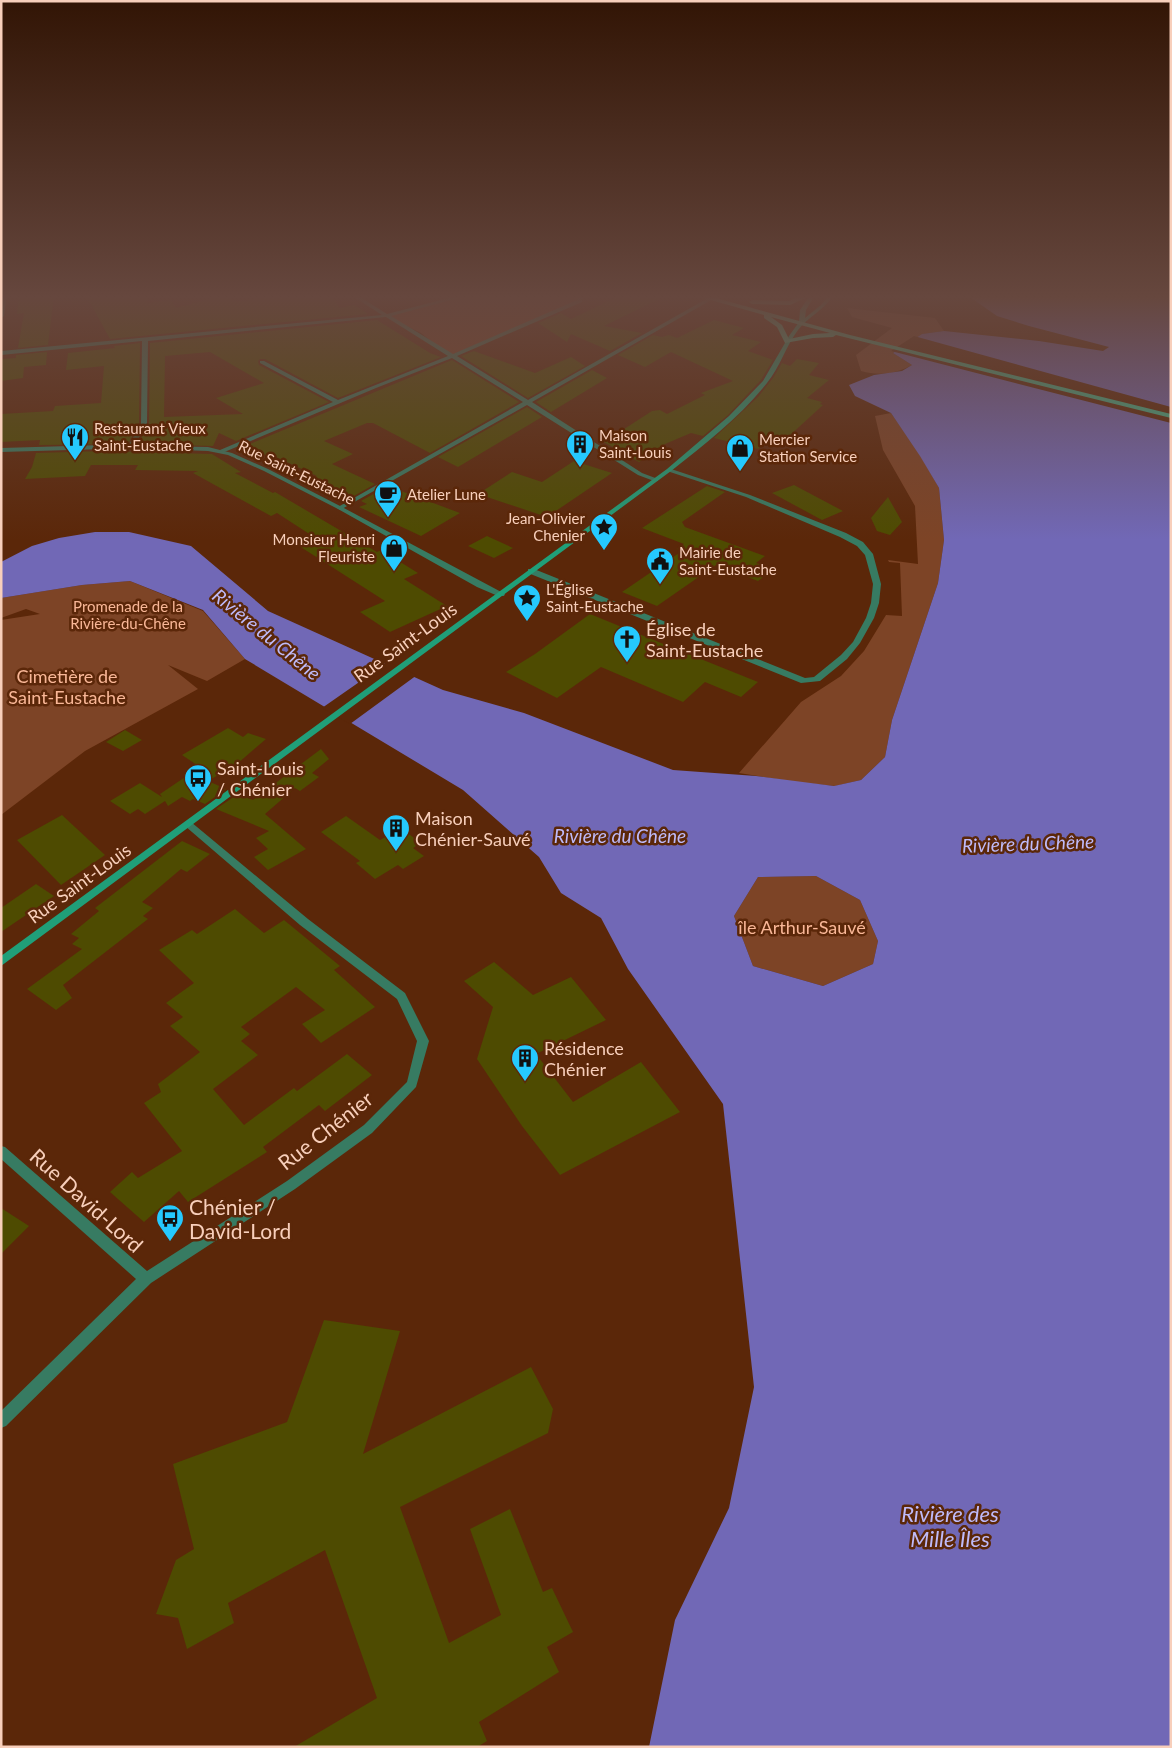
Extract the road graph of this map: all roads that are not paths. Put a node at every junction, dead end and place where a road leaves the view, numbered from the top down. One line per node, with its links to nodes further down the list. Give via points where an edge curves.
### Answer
1 (145, 377): 13 (street, via 144,423)
2 (290, 377): 9 (street)
3 (399, 377): 9 (street)
4 (484, 377): 11 (street)
5 (575, 377): 11 (street)
6 (768, 377): 16 (main road, Rue Saint-Louis, via 721,426)
7 (1012, 377): 10 (main road)
8 (1031, 377): 10 (main road)
9 (338, 402): 15 (street)
10 (1117, 402): 12 (main road)
11 (529, 403): 17 (street, via 640,474); 18 (street)
12 (1171, 416)
13 (131, 447): 14 (street, Rue Saint-Eustache); 15 (street, Rue Saint-Eustache)
14 (1, 450)
15 (222, 451): 18 (street, Rue Saint-Eustache, via 249,461)
16 (669, 470): 17 (main road, Rue Saint-Louis); 19 (street, via 748,496 843,535 860,544 869,554 877,584 873,612 856,643 820,677 801,680)
17 (656, 480): 19 (main road, Rue Saint-Louis)
18 (340, 508): 20 (street, Rue Saint-Eustache)
19 (532, 571): 20 (main road, Rue Saint-Louis)
20 (501, 594): 21 (main road, Rue Saint-Louis)
21 (188, 824): 22 (main road, Rue Saint-Louis); 24 (street, Rue Chénier, via 304,922 401,996 423,1041 412,1084 368,1129 291,1185)
22 (1, 962)
23 (1, 1151): 24 (street, Rue David-Lord)
24 (146, 1279): 25 (street, Rue Chénier)
25 (1, 1421)

